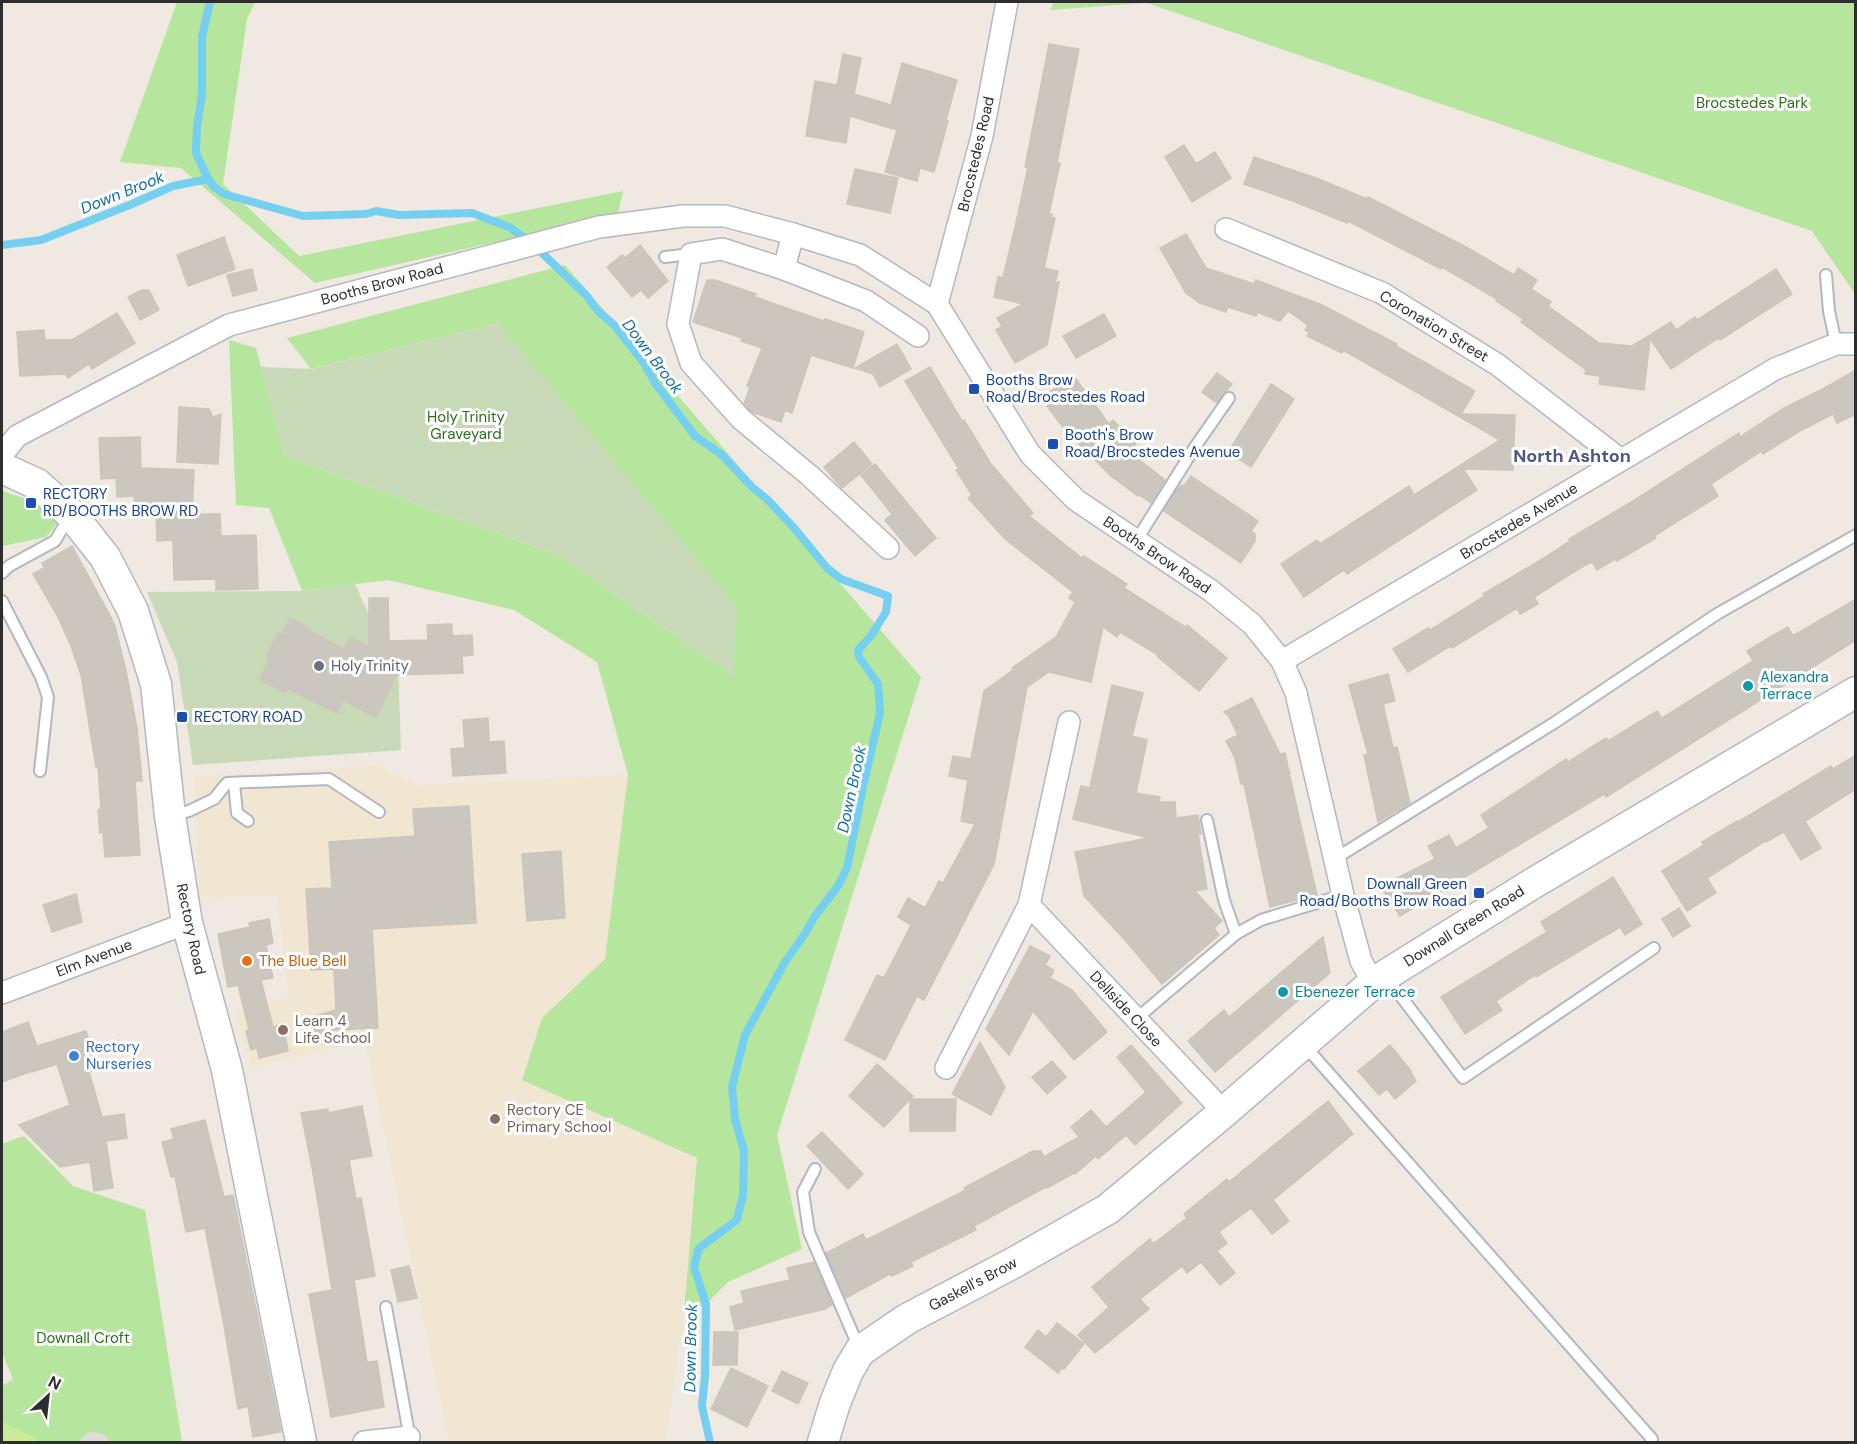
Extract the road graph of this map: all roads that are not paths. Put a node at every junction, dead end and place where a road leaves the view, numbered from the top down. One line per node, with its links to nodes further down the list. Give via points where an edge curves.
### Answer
1 (1007, 2): 8 (street, Brocstedes Road, via 982,136)
2 (1226, 229): 13 (street, Coronation Street, via 1382,293 1498,365)
3 (793, 234): 6 (street); 8 (street, Booths Brow Road, via 860,255); 12 (street, Booths Brow Road, via 725,216 683,216 599,227 229,325 17,436)
4 (691, 254): 5 (lane); 6 (street, via 722,249); 18 (street, via 678,324 691,363 741,419 810,475)
5 (665, 257)
6 (784, 269): 9 (street, via 866,301)
7 (1826, 275): 10 (lane, via 1828,311)
8 (937, 304): 17 (street, Booths Brow Road, via 1030,454 1076,500)
9 (918, 336)
10 (1846, 344): 13 (street, Brocstedes Avenue, via 1775,369)
11 (1228, 398): 17 (lane)
12 (2, 455)
13 (1621, 460): 21 (street, Brocstedes Avenue)
14 (2, 468): 15 (main road, Rectory Road, via 37,484)
15 (71, 514): 19 (lane, via 55,541); 27 (main road, Rectory Road, via 105,557 133,610 156,684)
16 (1856, 535): 30 (lane, via 1717,614 1554,723)
17 (1136, 541): 21 (street, Booths Brow Road, via 1210,590 1252,624)
18 (888, 548)
19 (2, 573)
20 (2, 602): 24 (lane, via 48,697)
21 (1282, 661): 30 (street, Booths Brow Road, via 1296,693)
22 (1856, 692): 36 (main road, Downall Green Road)
23 (1069, 722): 32 (street)
24 (40, 771)
25 (234, 783): 26 (lane, via 329,779); 27 (lane, via 227,783 214,799); 29 (lane, via 237,813)
26 (379, 812)
27 (170, 816): 33 (main road, Rectory Road)
28 (1207, 820): 34 (lane, via 1224,900)
29 (248, 821)
30 (1336, 858): 31 (street, Booths Brow Road)
31 (1343, 895): 34 (lane, via 1261,920); 36 (street, Booths Brow Road, via 1360,961)
32 (1029, 905): 38 (street, Dellside Close); 40 (street)
33 (187, 922): 37 (street, Elm Avenue); 47 (main road, Rectory Road, via 203,1002 227,1070)
34 (1236, 934): 38 (lane)
35 (1654, 948): 36 (lane, via 1462,1078)
36 (1379, 979): 39 (main road, Downall Green Road)
37 (2, 993)
38 (1136, 1019): 41 (street, Dellside Close)
39 (1303, 1043): 41 (main road, Downall Green Road); 50 (lane, via 1652,1439)
40 (946, 1068)
41 (1224, 1112): 43 (main road, Downall Green Road)
42 (814, 1169): 45 (lane, via 803,1192 809,1232)
43 (1108, 1209): 45 (main road, Gaskell's Brow, via 907,1319)
44 (386, 1307): 46 (lane)
45 (854, 1361): 49 (main road)
46 (410, 1440): 48 (street)
47 (302, 1443)
48 (364, 1443)
49 (823, 1443)
50 (1651, 1443)

